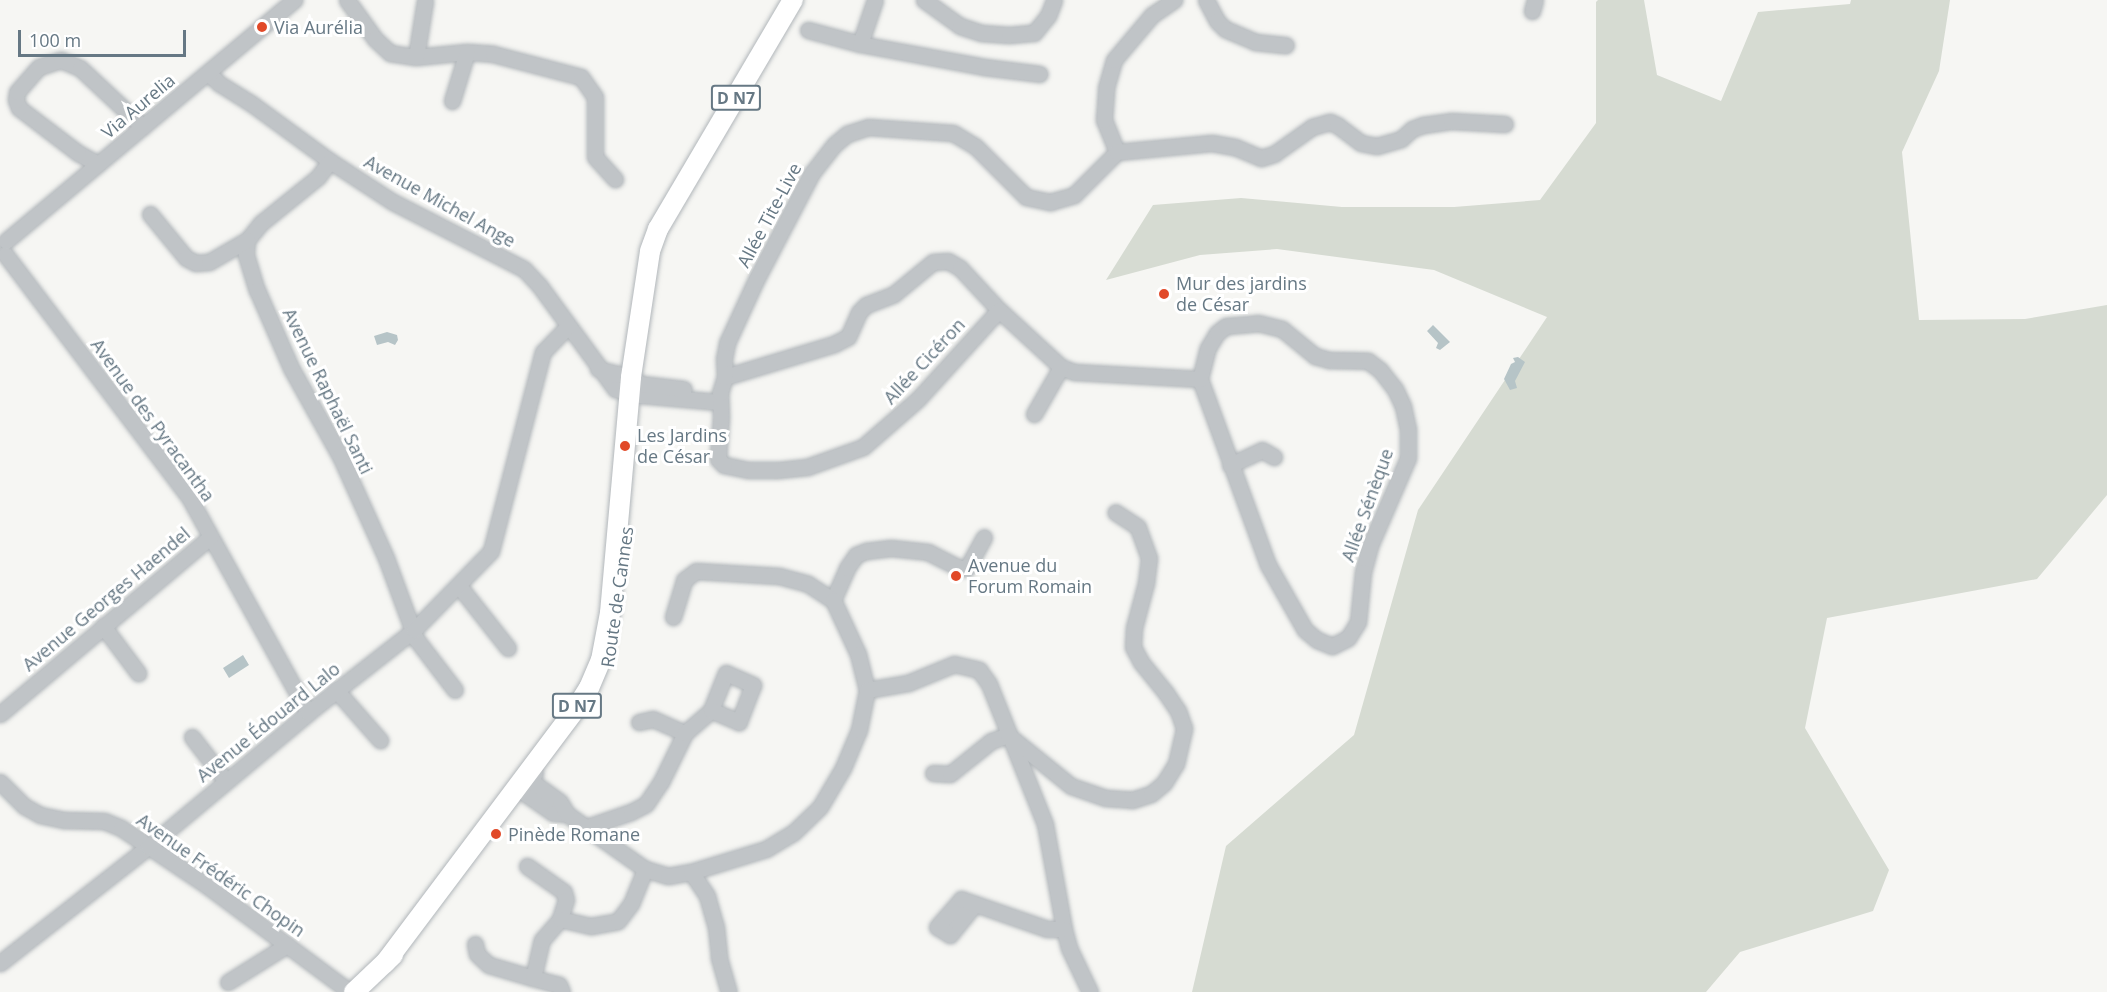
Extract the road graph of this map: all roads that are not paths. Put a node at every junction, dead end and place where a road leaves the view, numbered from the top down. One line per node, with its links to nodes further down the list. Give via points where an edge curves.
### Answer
1 (294, 0): 15 (street, Via Aurelia)
2 (347, 0): 14 (street, via 390,53)
3 (793, 0): 24 (main road, Route de Cannes / D N7)
4 (875, 0): 11 (street)
5 (924, 0): 6 (street, via 960,26 981,33 1010,34 1034,33 1048,16)
6 (1054, 0)
7 (1174, 0): 20 (street, via 1152,15 1114,60 1106,88 1104,120)
8 (1206, 0): 12 (street, via 1225,28 1255,42)
9 (425, 1): 14 (street)
10 (808, 30): 11 (street)
11 (860, 44): 16 (street)
12 (1286, 45)
13 (467, 52): 14 (street); 17 (street); 23 (street, via 493,54 581,77 595,98 595,157)
14 (416, 57)
15 (208, 72): 19 (street, Via Aurelia); 21 (street, Avenue Michel Ange)
16 (1040, 74)
17 (452, 101)
18 (1505, 124): 20 (street, via 1451,121 1424,125 1401,139 1366,146 1330,122 1312,127 1274,154 1261,158 1212,143)
19 (143, 126): 22 (street, Via Aurelia); 22 (street, via 80,68 61,60 39,67 17,92 19,108)
20 (1117, 152): 31 (street, Allée Tite-Live, via 1074,195 1050,202 1026,197 975,146 953,133 868,127 847,134 812,173 756,280 728,343)
21 (330, 161): 26 (street, via 318,177 261,223); 29 (street, Avenue Michel Ange, via 393,202 524,269)
22 (98, 164): 27 (street, Via Aurelia)
23 (615, 179)
24 (679, 195): 33 (main road, Route de Cannes / D N7, via 656,269); 33 (main road, Route de Cannes / D N7, via 658,229 650,251 638,325)
25 (150, 214): 26 (street, via 186,258 196,263 209,262)
26 (247, 240): 45 (street, Avenue Raphaël Santi, via 246,255 257,290 291,368 340,456)
27 (3, 247): 39 (street, Avenue des Pyracantha, via 190,499)
28 (999, 310): 30 (street); 31 (street, via 960,268 948,261 933,262 894,294 866,305 848,337); 34 (street, Allée Cicéron, via 887,429 863,447 835,459 777,470 724,465 718,459)
29 (568, 326): 33 (street, Avenue Michel Ange, via 598,369); 41 (street, Avenue Édouard Lalo, via 543,352 491,550)
30 (1061, 367): 32 (street, via 1074,372); 35 (street)
31 (725, 377): 34 (street, Allée Tite-Live)
32 (1200, 379): 37 (street, Allée Sénèque); 37 (street, Allée Sénèque, via 1208,348 1217,333 1226,326 1258,323 1282,329 1315,356 1368,361 1395,389 1404,406 1408,458 1370,546 1358,622 1348,638 1332,645 1305,630 1268,565)
33 (636, 387): 34 (street, Avenue Michel Ange); 55 (main road, Route de Cannes / D N7, via 601,660 589,688); 63 (main road, Route de Cannes / D N7, via 636,439 611,660 581,721)
34 (720, 397)
35 (1034, 414)
36 (1274, 457): 37 (street, via 1262,450)
37 (1230, 465)
38 (1115, 512): 57 (street, via 1138,527 1149,558 1133,647 1178,711 1184,728 1176,764 1151,794 1132,800 1106,798 1071,786)
39 (210, 537): 44 (street, Avenue Georges Haendel); 52 (street, Avenue des Pyracantha)
40 (984, 537): 42 (street, via 967,568 928,552 891,548 856,555)
41 (459, 586): 45 (street, Avenue Édouard Lalo); 46 (street)
42 (833, 600): 43 (street, via 808,584 779,576 696,571 684,580); 50 (street, via 858,654)
43 (673, 617)
44 (103, 626): 47 (street); 53 (street, Avenue Georges Haendel)
45 (414, 630): 48 (street, Avenue Édouard Lalo); 49 (street, Avenue Raphaël Santi)
46 (508, 648)
47 (138, 673)
48 (336, 690): 52 (street, Avenue Édouard Lalo); 59 (street)
49 (455, 690)
50 (867, 690): 57 (street, via 908,683 954,664 966,665 980,670 990,684); 69 (street, via 859,730 820,807 793,833 766,849)
51 (711, 710): 56 (street)
52 (308, 713): 61 (street, Avenue Édouard Lalo)
53 (0, 714)
54 (639, 722): 56 (street, via 653,719)
55 (563, 725): 63 (street, via 558,741); 64 (main road, Route de Cannes / D N7)
56 (685, 733): 65 (street, via 662,782 645,804)
57 (1008, 735): 60 (street, via 991,741 950,774); 72 (street, via 1045,824)
58 (192, 737): 61 (street)
59 (380, 740)
60 (933, 773)
61 (226, 781): 66 (street, Avenue Édouard Lalo)
62 (0, 782): 66 (street, Avenue Frédéric Chopin, via 24,806 40,815 104,821)
63 (529, 788): 64 (main road); 65 (street, via 553,813 567,814); 76 (main road, Route de Cannes / D N7, via 439,905)
64 (507, 800): 76 (main road, Route de Cannes / D N7)
65 (587, 827): 68 (street)
66 (148, 847): 74 (street, Avenue Frédéric Chopin); 75 (street, Avenue Édouard Lalo)
67 (527, 867): 71 (street, via 564,892 566,900)
68 (645, 869): 69 (street, via 668,876); 71 (street, via 632,904 618,921 591,926)
69 (691, 872): 82 (street, via 707,896)
70 (975, 904): 72 (street, via 1047,929)
71 (560, 919): 77 (street, via 542,940)
72 (1064, 929): 83 (street)
73 (475, 944): 77 (street, via 477,954 489,965)
74 (287, 945): 78 (street); 79 (street, Avenue Frédéric Chopin)
75 (0, 963)
76 (385, 963): 80 (main road, Route de Cannes / D N7)
77 (533, 978): 81 (street, via 559,985)
78 (228, 982)
79 (350, 992)
80 (354, 992)
81 (562, 992)
82 (729, 992)
83 (1090, 992)

